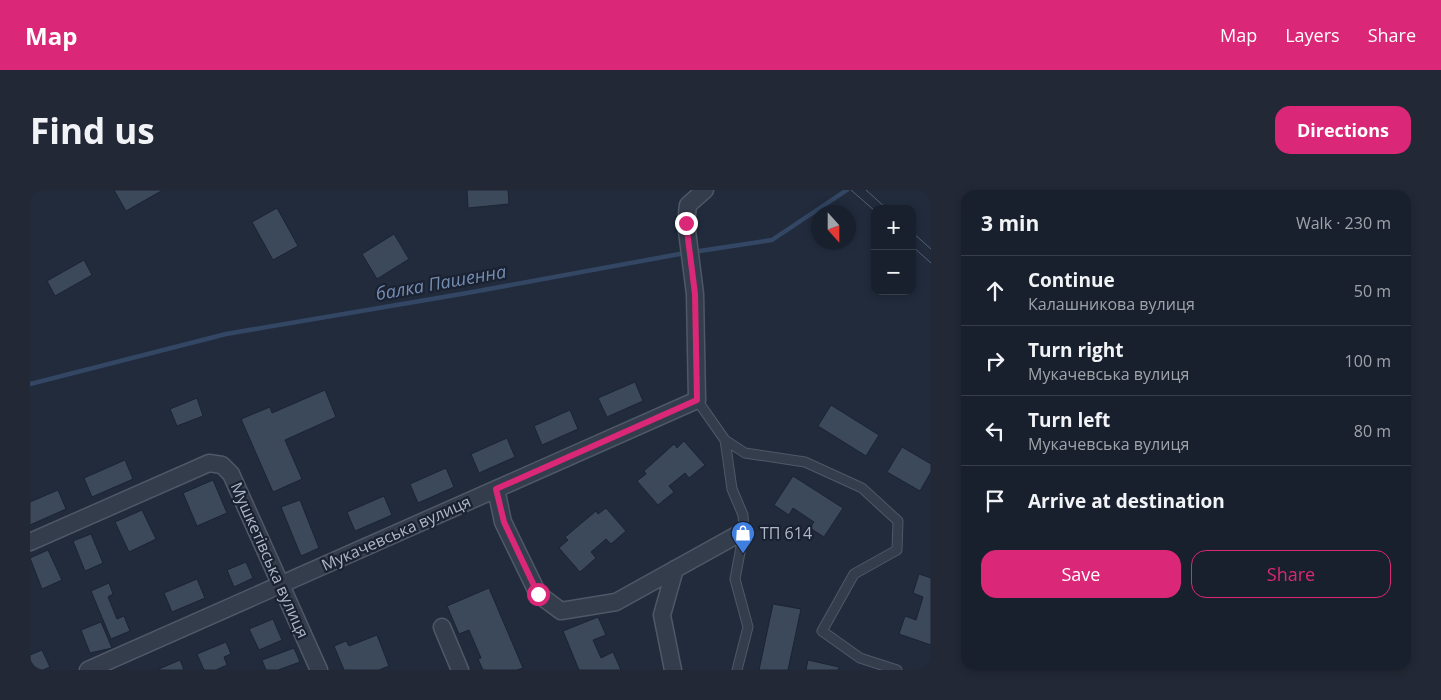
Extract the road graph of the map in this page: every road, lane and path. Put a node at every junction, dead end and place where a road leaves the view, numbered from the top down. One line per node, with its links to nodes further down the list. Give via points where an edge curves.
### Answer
1 (705, 190): 2 (street, via 688,205 686,223 695,294)
2 (697, 400): 3 (lane); 4 (street, Мукачевська вулиця)
3 (725, 440): 5 (lane, via 732,489 744,515); 15 (lane, via 745,453 805,462 862,488 898,521 897,550 854,574 822,630 860,658)
4 (496, 489): 7 (street, via 504,522 538,594 561,611 616,602); 8 (street, Мукачевська вулиця)
5 (744, 531): 7 (street); 14 (lane, via 735,579 748,627)
6 (30, 542): 8 (street, Мушкетівська вулиця, via 209,463 222,466 230,474)
7 (675, 570): 13 (street, via 662,615)
8 (282, 584): 10 (street, Мукачевська вулиця); 11 (street, Мушкетівська вулиця)
9 (442, 627): 12 (street)
10 (88, 670)
11 (319, 670)
12 (460, 670)
13 (672, 670)
14 (737, 670)
15 (897, 670)

